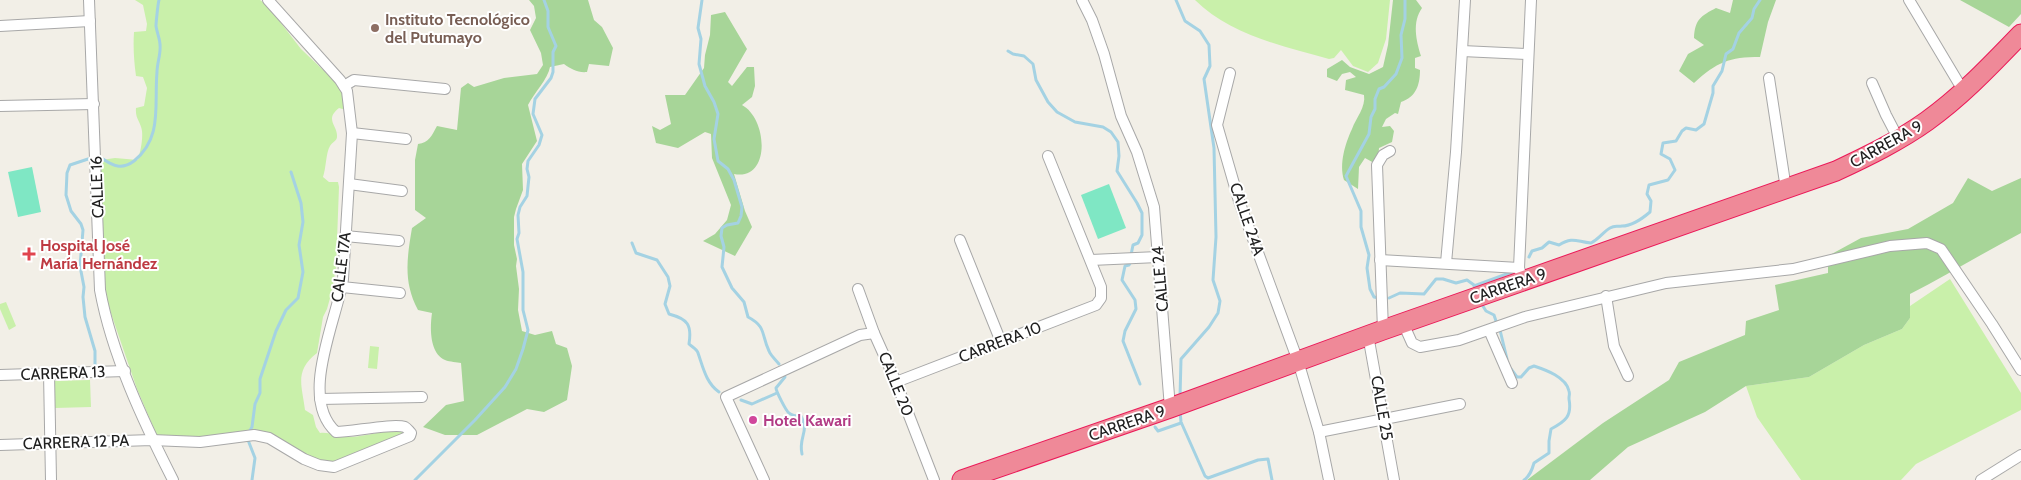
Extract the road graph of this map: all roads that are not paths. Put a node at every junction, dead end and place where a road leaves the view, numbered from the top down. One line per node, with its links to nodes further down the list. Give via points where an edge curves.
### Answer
1 (89, 0): 7 (street, CALLE 16)
2 (268, 0): 15 (street)
3 (1082, 0): 31 (street, CALLE 24, via 1092,20 1121,116 1137,152 1154,207)
4 (1465, 0): 10 (street)
5 (1531, 0): 11 (street)
6 (1909, 0): 17 (street)
7 (90, 22): 8 (street); 18 (street, CALLE 16)
8 (0, 26)
9 (2021, 34): 17 (highway, CARRERA 9)
10 (1462, 51): 11 (street); 34 (street)
11 (1528, 54): 35 (street)
12 (1230, 73): 45 (street, CALLE 24A, via 1217,125 1239,201)
13 (1769, 78): 26 (street)
14 (1872, 83): 22 (street)
15 (344, 86): 16 (street, via 354,80); 20 (street, CALLE 17A)
16 (445, 89)
17 (1964, 92): 22 (highway, CARRERA 9)
18 (94, 104): 19 (street); 47 (street, CALLE 16, via 100,290 106,321)
19 (0, 106)
20 (352, 133): 21 (street); 25 (street, CALLE 17A)
21 (406, 139)
22 (1899, 140): 26 (highway, CARRERA 9, via 1836,171)
23 (1390, 151): 33 (street, CALLE 25, via 1377,165)
24 (1048, 156): 32 (street)
25 (349, 184): 27 (street); 28 (street, CALLE 17A)
26 (1786, 188): 35 (highway, CARRERA 9)
27 (402, 191)
28 (345, 236): 30 (street); 36 (street, CALLE 17A)
29 (960, 240): 44 (street)
30 (399, 241)
31 (1158, 257): 32 (street); 56 (street, CALLE 24)
32 (1091, 260): 44 (street, CARRERA 10, via 1101,288 1101,298 1096,305)
33 (1380, 260): 34 (street); 42 (street, CALLE 25)
34 (1446, 263): 35 (street)
35 (1521, 274): 40 (highway, CARRERA 9, via 1479,296)
36 (342, 288): 38 (street); 54 (street, CALLE 17A, via 324,355)
37 (858, 289): 43 (street, CALLE 20)
38 (400, 293)
39 (1606, 296): 41 (street); 46 (street, via 1666,283 1794,269 1890,246 1927,243 1941,249); 50 (street, via 1614,346)
40 (1403, 323): 41 (street, via 1412,343 1420,347 1459,340); 42 (highway, CARRERA 9)
41 (1489, 330): 52 (street)
42 (1376, 332): 45 (highway, CARRERA 9); 57 (street, CALLE 25)
43 (874, 333): 51 (street, CALLE 20); 66 (street, via 860,335 726,397)
44 (1001, 342): 51 (street, CARRERA 10)
45 (1298, 361): 56 (highway, CARRERA 9); 58 (street)
46 (2021, 370)
47 (125, 372): 48 (street, CARRERA 13); 60 (street, CALLE 16)
48 (49, 373): 49 (street, CARRERA 13); 61 (street)
49 (0, 375)
50 (1628, 376)
51 (896, 382): 67 (street, CALLE 20)
52 (1512, 383)
53 (422, 397): 54 (street)
54 (320, 399): 59 (street, CALLE 17A, via 324,418 336,432 396,426 406,428 411,432 410,436 334,467 304,459 269,438)
55 (1460, 404): 57 (street)
56 (1170, 408): 68 (highway, CARRERA 9)
57 (1384, 419): 58 (street); 70 (street, CALLE 25)
58 (1319, 432): 69 (street)
59 (250, 436): 60 (street, CARRERA 12 PA, via 200,442)
60 (152, 440): 61 (street, CARRERA 12 PA); 65 (street, CALLE 16)
61 (50, 443): 62 (street, CARRERA 12 PA); 64 (street)
62 (0, 445)
63 (2021, 455): 71 (street)
64 (51, 480)
65 (173, 480)
66 (764, 480)
67 (934, 480)
68 (962, 480)
69 (1330, 480)
70 (1394, 480)
71 (1981, 480)

